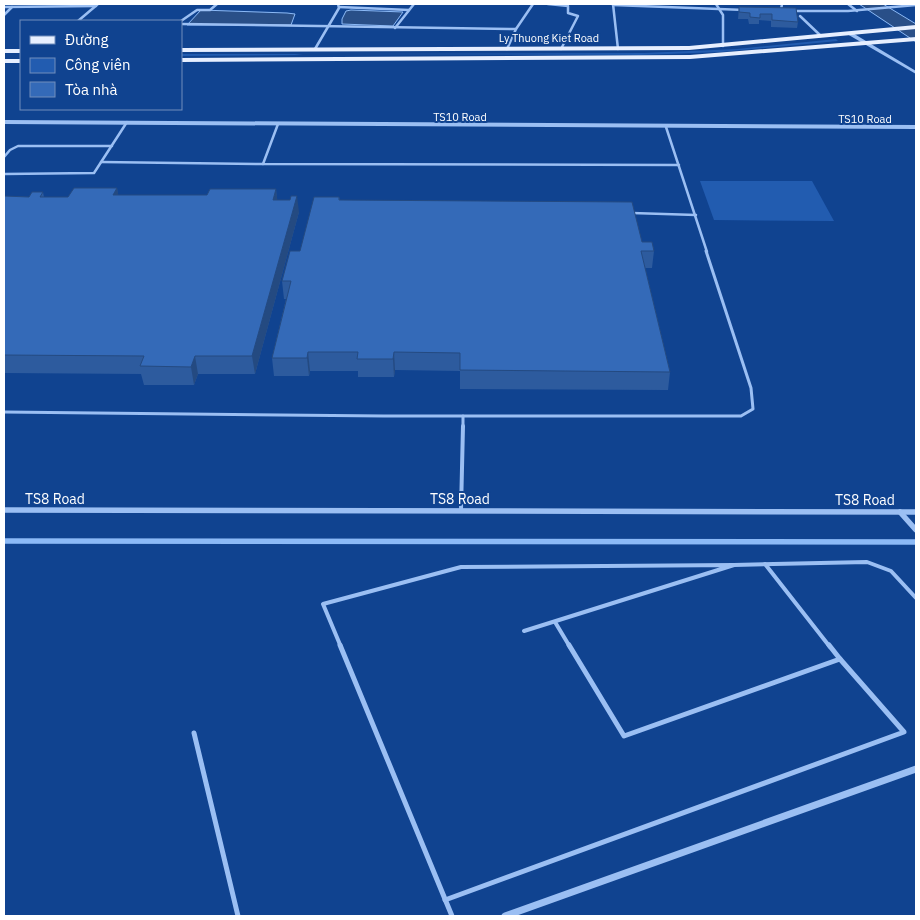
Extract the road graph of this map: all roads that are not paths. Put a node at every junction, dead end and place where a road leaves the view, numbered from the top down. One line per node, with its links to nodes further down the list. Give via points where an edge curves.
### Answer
1 (48, 4): 16 (street)
2 (217, 4): 27 (street, via 210,10 197,10)
3 (414, 4): 18 (street)
4 (533, 4): 32 (street)
5 (548, 4): 41 (street, via 568,6 568,12 578,16)
6 (716, 4): 19 (street)
7 (782, 4): 22 (street)
8 (848, 4): 23 (street)
9 (905, 4): 13 (street)
10 (97, 5): 16 (street); 26 (street)
11 (338, 5): 18 (street); 29 (street)
12 (613, 5): 19 (street); 42 (street)
13 (910, 6): 17 (street); 23 (street)
14 (4, 7): 15 (street)
15 (12, 7): 16 (street); 24 (street)
16 (42, 7)
17 (916, 7)
18 (409, 10): 31 (street)
19 (721, 10): 20 (street); 37 (street)
20 (747, 10)
21 (773, 10): 22 (street)
22 (782, 10): 23 (street)
23 (858, 11)
24 (4, 15)
25 (800, 16): 34 (street)
26 (79, 20)
27 (182, 22)
28 (182, 23): 29 (street)
29 (329, 27): 31 (street); 38 (street)
30 (916, 27): 33 (main road, Ly Thuong Kiet Road)
31 (396, 28): 32 (street)
32 (516, 29): 40 (street)
33 (849, 33): 34 (main road, Ly Thuong Kiet Road); 36 (street)
34 (821, 36): 37 (main road, Ly Thuong Kiet Road)
35 (916, 38): 36 (main road, Ly Thuong Kiet Road)
36 (866, 44): 46 (main road, Ly Thuong Kiet Road, via 690,57); 50 (street)
37 (724, 46): 42 (main road, Ly Thuong Kiet Road)
38 (315, 49): 39 (main road, Ly Thuong Kiet Road); 43 (main road, Ly Thuong Kiet Road)
39 (327, 49): 40 (main road, Ly Thuong Kiet Road); 46 (main road)
40 (507, 49): 41 (main road, Ly Thuong Kiet Road)
41 (561, 49): 42 (main road, Ly Thuong Kiet Road)
42 (618, 49)
43 (182, 50)
44 (4, 51): 45 (main road)
45 (20, 51)
46 (325, 59): 47 (main road, Ly Thuong Kiet Road)
47 (182, 60)
48 (4, 61): 49 (main road)
49 (20, 61)
50 (916, 73)
51 (4, 122): 52 (street, TS10 Road)
52 (127, 122): 53 (street, TS10 Road); 56 (lane)
53 (278, 124): 54 (street, TS10 Road); 59 (lane)
54 (666, 127): 55 (street, TS10 Road); 60 (lane)
55 (916, 127)
56 (112, 146): 57 (lane, via 18,146); 58 (lane)
57 (4, 156)
58 (101, 162): 59 (lane); 61 (lane, via 94,173 88,174)
59 (263, 164): 60 (lane)
60 (679, 165): 63 (lane)
61 (4, 174)
62 (627, 213): 63 (lane)
63 (696, 214): 65 (lane, via 751,388 753,410 749,414)
64 (4, 412): 65 (lane)
65 (463, 416): 67 (lane)
66 (4, 510): 67 (street, TS8 Road)
67 (462, 510): 68 (street, TS8 Road)
68 (900, 512): 69 (street, TS8 Road); 70 (street)
69 (916, 512)
70 (915, 528)
71 (764, 564): 72 (lane); 73 (lane, via 868,562 891,571); 76 (lane)
72 (734, 565): 74 (lane); 79 (lane, via 461,567 323,604)
73 (916, 598)
74 (555, 622): 75 (lane); 76 (lane, via 624,736)
75 (524, 632)
76 (840, 659): 79 (lane, via 904,732)
77 (194, 733): 80 (lane)
78 (916, 770): 82 (street, via 588,885)
79 (445, 900): 81 (lane)
80 (238, 916)
81 (452, 916)
82 (509, 916)

